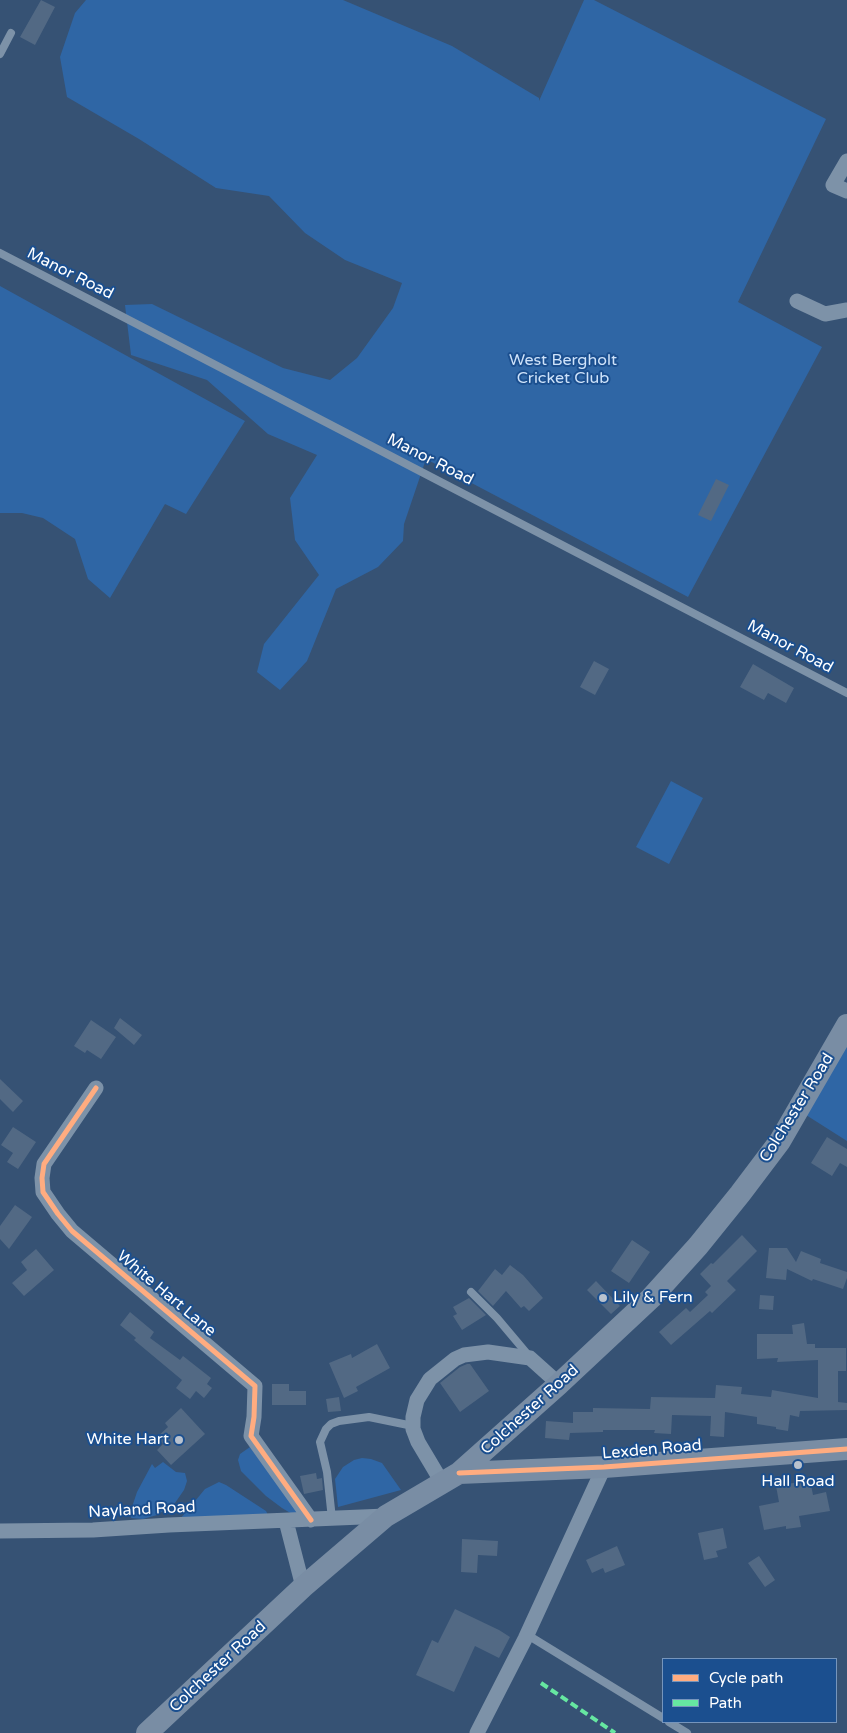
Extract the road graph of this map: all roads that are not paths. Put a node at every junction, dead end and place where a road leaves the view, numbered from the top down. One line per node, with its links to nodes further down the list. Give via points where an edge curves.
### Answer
1 (11, 33): 2 (lane)
2 (0, 54)
3 (847, 161): 4 (street, via 833,184)
4 (847, 192)
5 (0, 253): 8 (lane, Manor Road)
6 (797, 301): 7 (street, via 825,314)
7 (847, 310)
8 (847, 693)
9 (847, 1025): 13 (main road, Colchester Road, via 780,1141 740,1194 651,1298)
10 (96, 1088): 20 (street, White Hart Lane, via 44,1164 44,1192 72,1230 254,1386 251,1436)
11 (471, 1292): 12 (lane, via 498,1318)
12 (530, 1358): 13 (street); 14 (street, via 488,1352 455,1359 423,1388)
13 (559, 1384): 17 (main road, Colchester Road)
14 (413, 1426): 17 (street, via 418,1442); 19 (lane, via 369,1417 339,1421 326,1429 320,1442)
15 (847, 1448): 16 (main road, Lexden Road)
16 (604, 1467): 17 (main road, Lexden Road); 24 (street)
17 (451, 1479): 18 (main road, Colchester Road)
18 (386, 1516): 19 (street, Nayland Road); 23 (main road, Colchester Road)
19 (332, 1519): 20 (street, Nayland Road)
20 (311, 1520): 21 (street, Nayland Road)
21 (286, 1521): 22 (street, Nayland Road); 23 (street)
22 (0, 1531)
23 (303, 1587): 27 (main road, Colchester Road)
24 (526, 1634): 25 (lane); 28 (street)
25 (662, 1717)
26 (671, 1723): 29 (lane)
27 (147, 1733)
28 (477, 1733)
29 (687, 1733)

